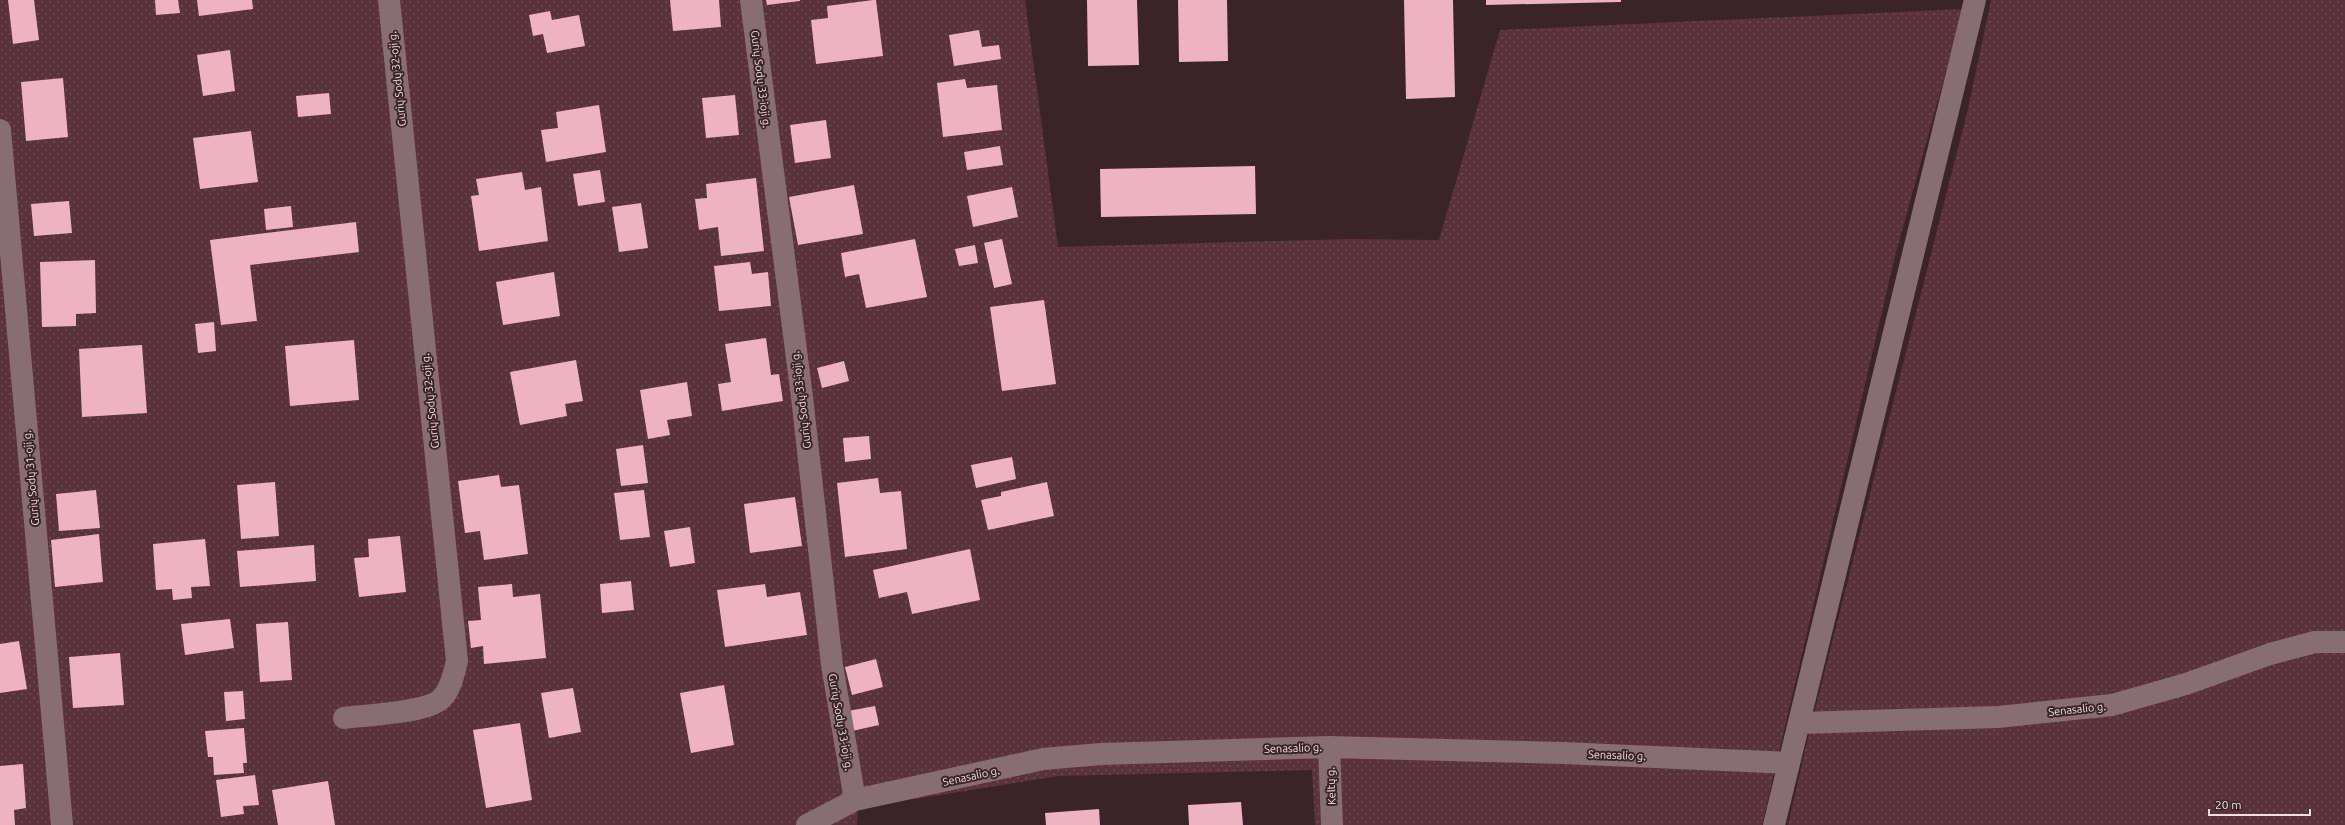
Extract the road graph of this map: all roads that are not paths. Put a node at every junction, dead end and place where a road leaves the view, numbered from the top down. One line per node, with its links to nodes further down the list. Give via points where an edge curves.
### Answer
1 (388, 0): 6 (street, Gurių Sodų 32-oji g., via 456,661 451,682 442,698 431,705)
2 (751, 0): 10 (street, Gurių Sodų 33-ioji g., via 802,397 832,666)
3 (1974, 0): 7 (street)
4 (0, 130): 11 (street, Gurių Sodų 31-oji g.)
5 (2345, 642): 7 (street, Senasalio g., via 2315,642 2270,654 2186,684 2112,705 1998,717)
6 (344, 718)
7 (1800, 723): 9 (street)
8 (1329, 747): 9 (street, Senasalio g., via 1563,753); 10 (street, Senasalio g., via 1101,754 1043,759); 13 (street, Keltų g.)
9 (1790, 763): 14 (street)
10 (855, 800): 12 (street, Senasalio g.)
11 (62, 825)
12 (807, 825)
13 (1332, 825)
14 (1774, 825)

